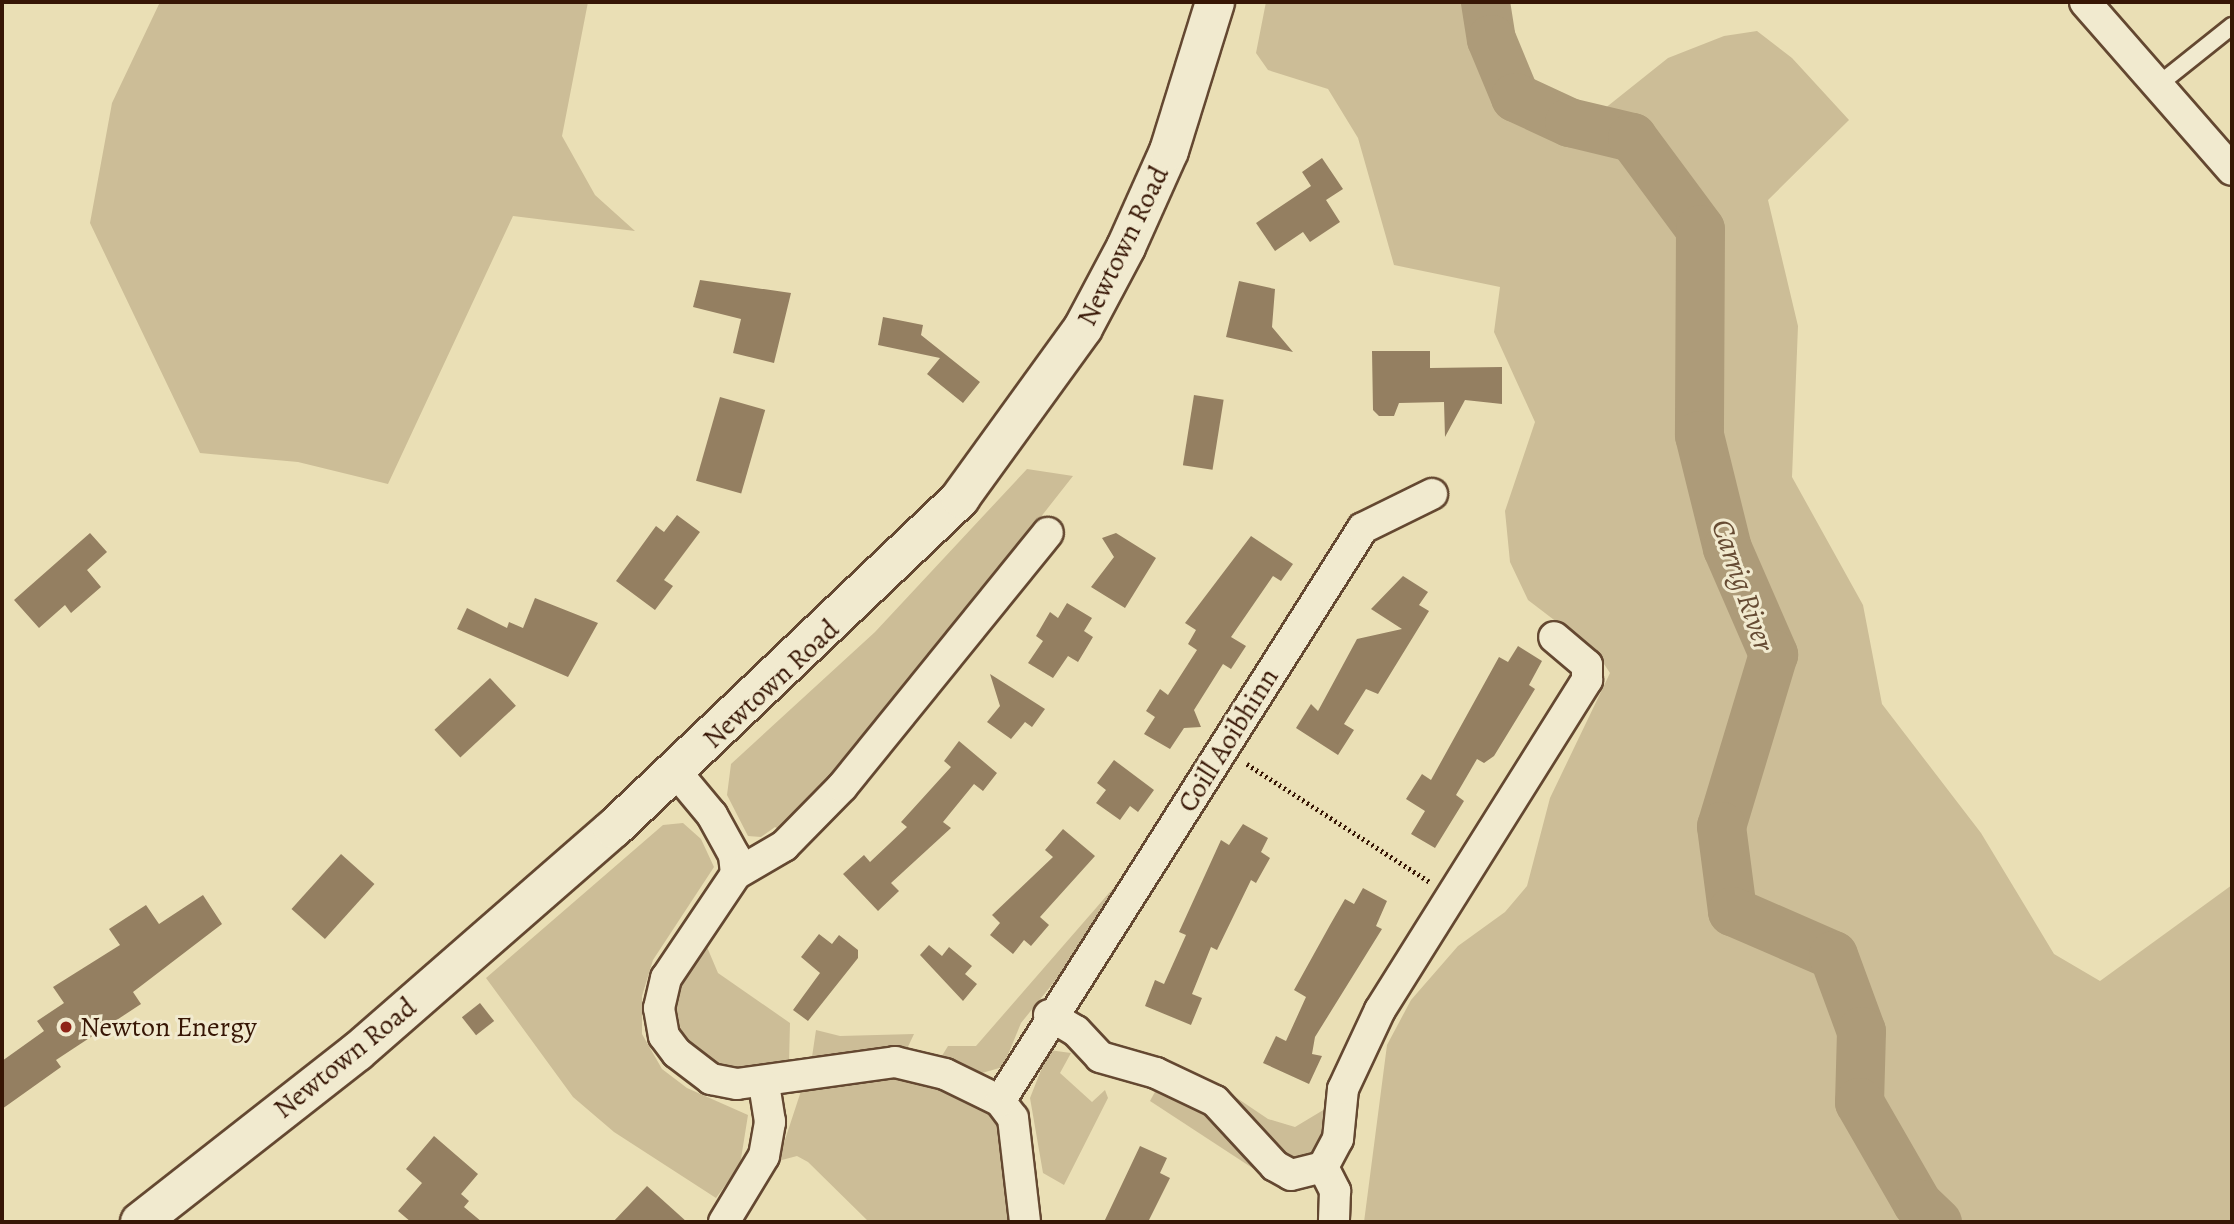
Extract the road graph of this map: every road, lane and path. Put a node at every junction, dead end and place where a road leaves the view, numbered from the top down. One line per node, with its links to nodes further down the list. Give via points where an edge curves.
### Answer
1 (1215, 2): 10 (main road, Newtown Road, via 1169,151 1132,235 1083,328 1031,406 960,498 892,570)
2 (2085, 2): 4 (street)
3 (2232, 26): 4 (lane)
4 (2158, 85): 5 (street)
5 (2232, 170)
6 (1432, 494): 9 (street, Coill Aoibhinn, via 1363,528)
7 (1048, 533): 11 (street, via 842,787 784,846)
8 (1554, 637): 12 (street, via 1587,665 1587,680)
9 (1222, 748): 12 (path, via 1330,815 1373,851); 13 (street, Coill Aoibhinn, via 1119,916)
10 (677, 773): 11 (street, via 712,815 734,855); 17 (main road, Newtown Road, via 356,1052)
11 (736, 874): 14 (street, via 730,891 677,955 659,1008 664,1036 691,1068 711,1079)
12 (1452, 895): 16 (street, via 1369,1032 1343,1089 1338,1139)
13 (1049, 1015): 15 (street, Coill Aoibhinn); 16 (street, via 1076,1031 1100,1057 1156,1073 1215,1101 1275,1166 1291,1175)
14 (764, 1085): 15 (street, via 895,1062 945,1074); 18 (street, via 770,1122 764,1156)
15 (1000, 1101): 19 (street, via 1020,1139)
16 (1323, 1167): 20 (street, via 1335,1191)
17 (140, 1222)
18 (724, 1222)
19 (1025, 1222)
20 (1335, 1222)

